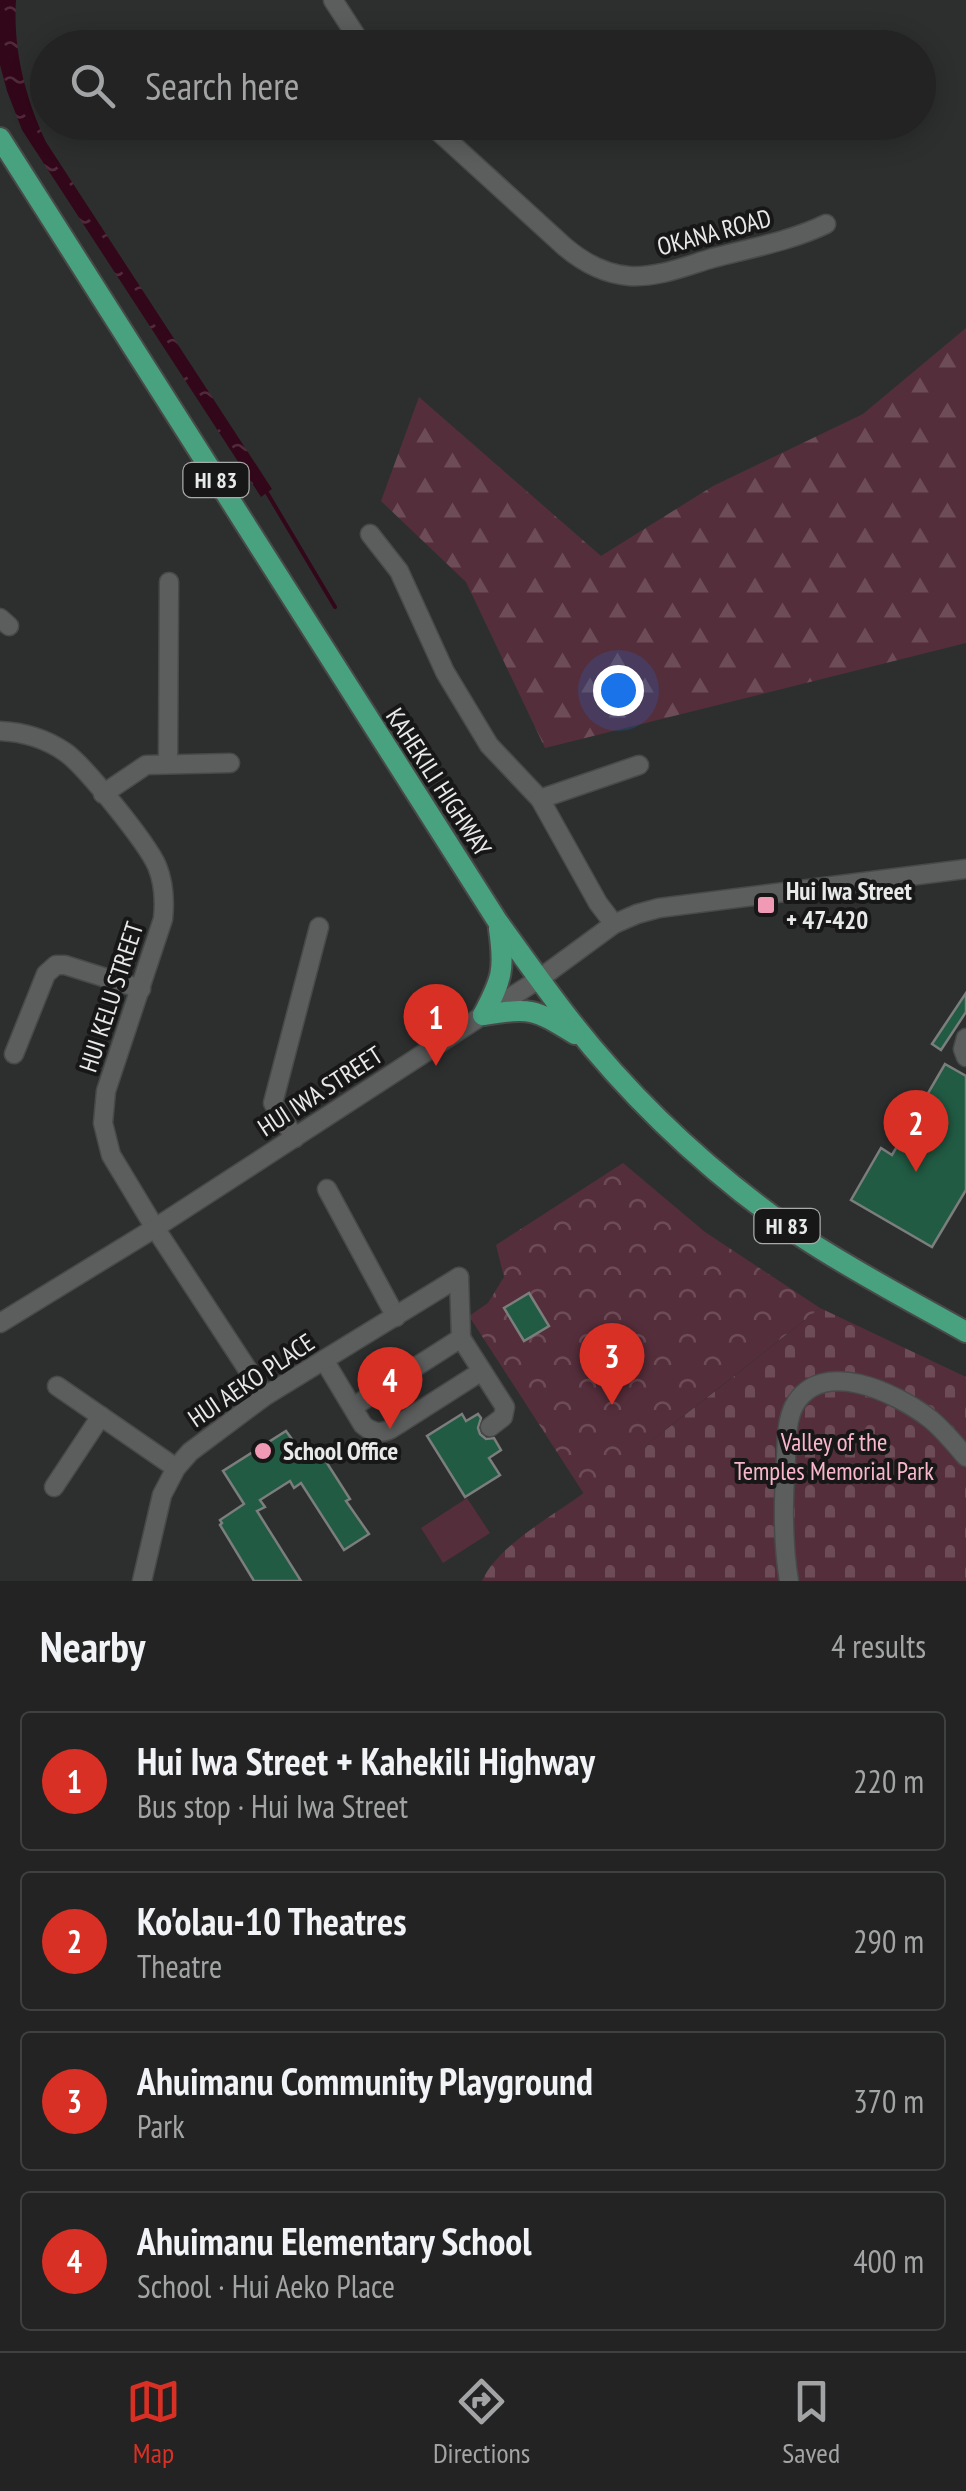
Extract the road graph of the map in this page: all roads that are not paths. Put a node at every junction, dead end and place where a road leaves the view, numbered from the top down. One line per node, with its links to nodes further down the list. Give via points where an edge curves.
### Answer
1 (334, 0): 2 (street)
2 (353, 30)
3 (0, 138): 15 (main road, KAHEKILI HIGHWAY / HI 83)
4 (448, 140): 5 (street, OKANA ROAD, via 574,255 606,271 655,274)
5 (826, 224)
6 (370, 534): 13 (street, via 400,571 445,672 489,745)
7 (169, 582): 10 (street)
8 (0, 732): 12 (street, HUI KELU STREET, via 54,745)
9 (230, 762): 10 (street)
10 (168, 764): 12 (street, via 142,767)
11 (638, 765): 13 (street)
12 (103, 794): 19 (street, HUI KELU STREET, via 144,844 162,881 163,919)
13 (540, 799): 16 (street)
14 (966, 868): 16 (street, HUI IWA STREET, via 659,908)
15 (498, 922): 18 (main road, KAHEKILI HIGHWAY / HI 83); 20 (main road, via 503,968)
16 (614, 924): 18 (street, HUI IWA STREET)
17 (319, 927): 25 (street, via 274,1103)
18 (539, 979): 20 (street, HUI IWA STREET); 22 (main road, KAHEKILI HIGHWAY / HI 83)
19 (141, 989): 23 (street, via 65,964 52,967); 27 (street, HUI KELU STREET, via 106,1091 103,1123 111,1155)
20 (484, 1016): 22 (main road, via 533,1010); 25 (street, HUI IWA STREET)
21 (966, 1038): 24 (street)
22 (589, 1043): 30 (main road, KAHEKILI HIGHWAY / HI 83, via 661,1121 764,1209)
23 (14, 1054)
24 (966, 1056)
25 (294, 1138): 27 (street, HUI IWA STREET)
26 (327, 1189): 28 (street)
27 (155, 1228): 29 (street, HUI IWA STREET); 35 (street, HUI KELU STREET)
28 (396, 1317): 31 (street, HUI AEKO PLACE, via 459,1277); 32 (street, HUI AEKO PLACE)
29 (0, 1322)
30 (966, 1332)
31 (461, 1338): 33 (street); 36 (street)
32 (324, 1360): 35 (street, HUI AEKO PLACE); 36 (street)
33 (482, 1370): 36 (street, via 386,1431 367,1428); 38 (street, via 506,1410)
34 (57, 1386): 37 (street)
35 (265, 1396): 40 (street, HUI AEKO PLACE)
36 (352, 1407)
37 (101, 1416): 40 (street); 41 (street)
38 (490, 1427)
39 (966, 1457): 43 (street, via 926,1416 883,1393 838,1380 810,1388 788,1423)
40 (176, 1468): 42 (street, HUI AEKO PLACE, via 162,1496)
41 (54, 1487)
42 (142, 1581)
43 (788, 1581)

